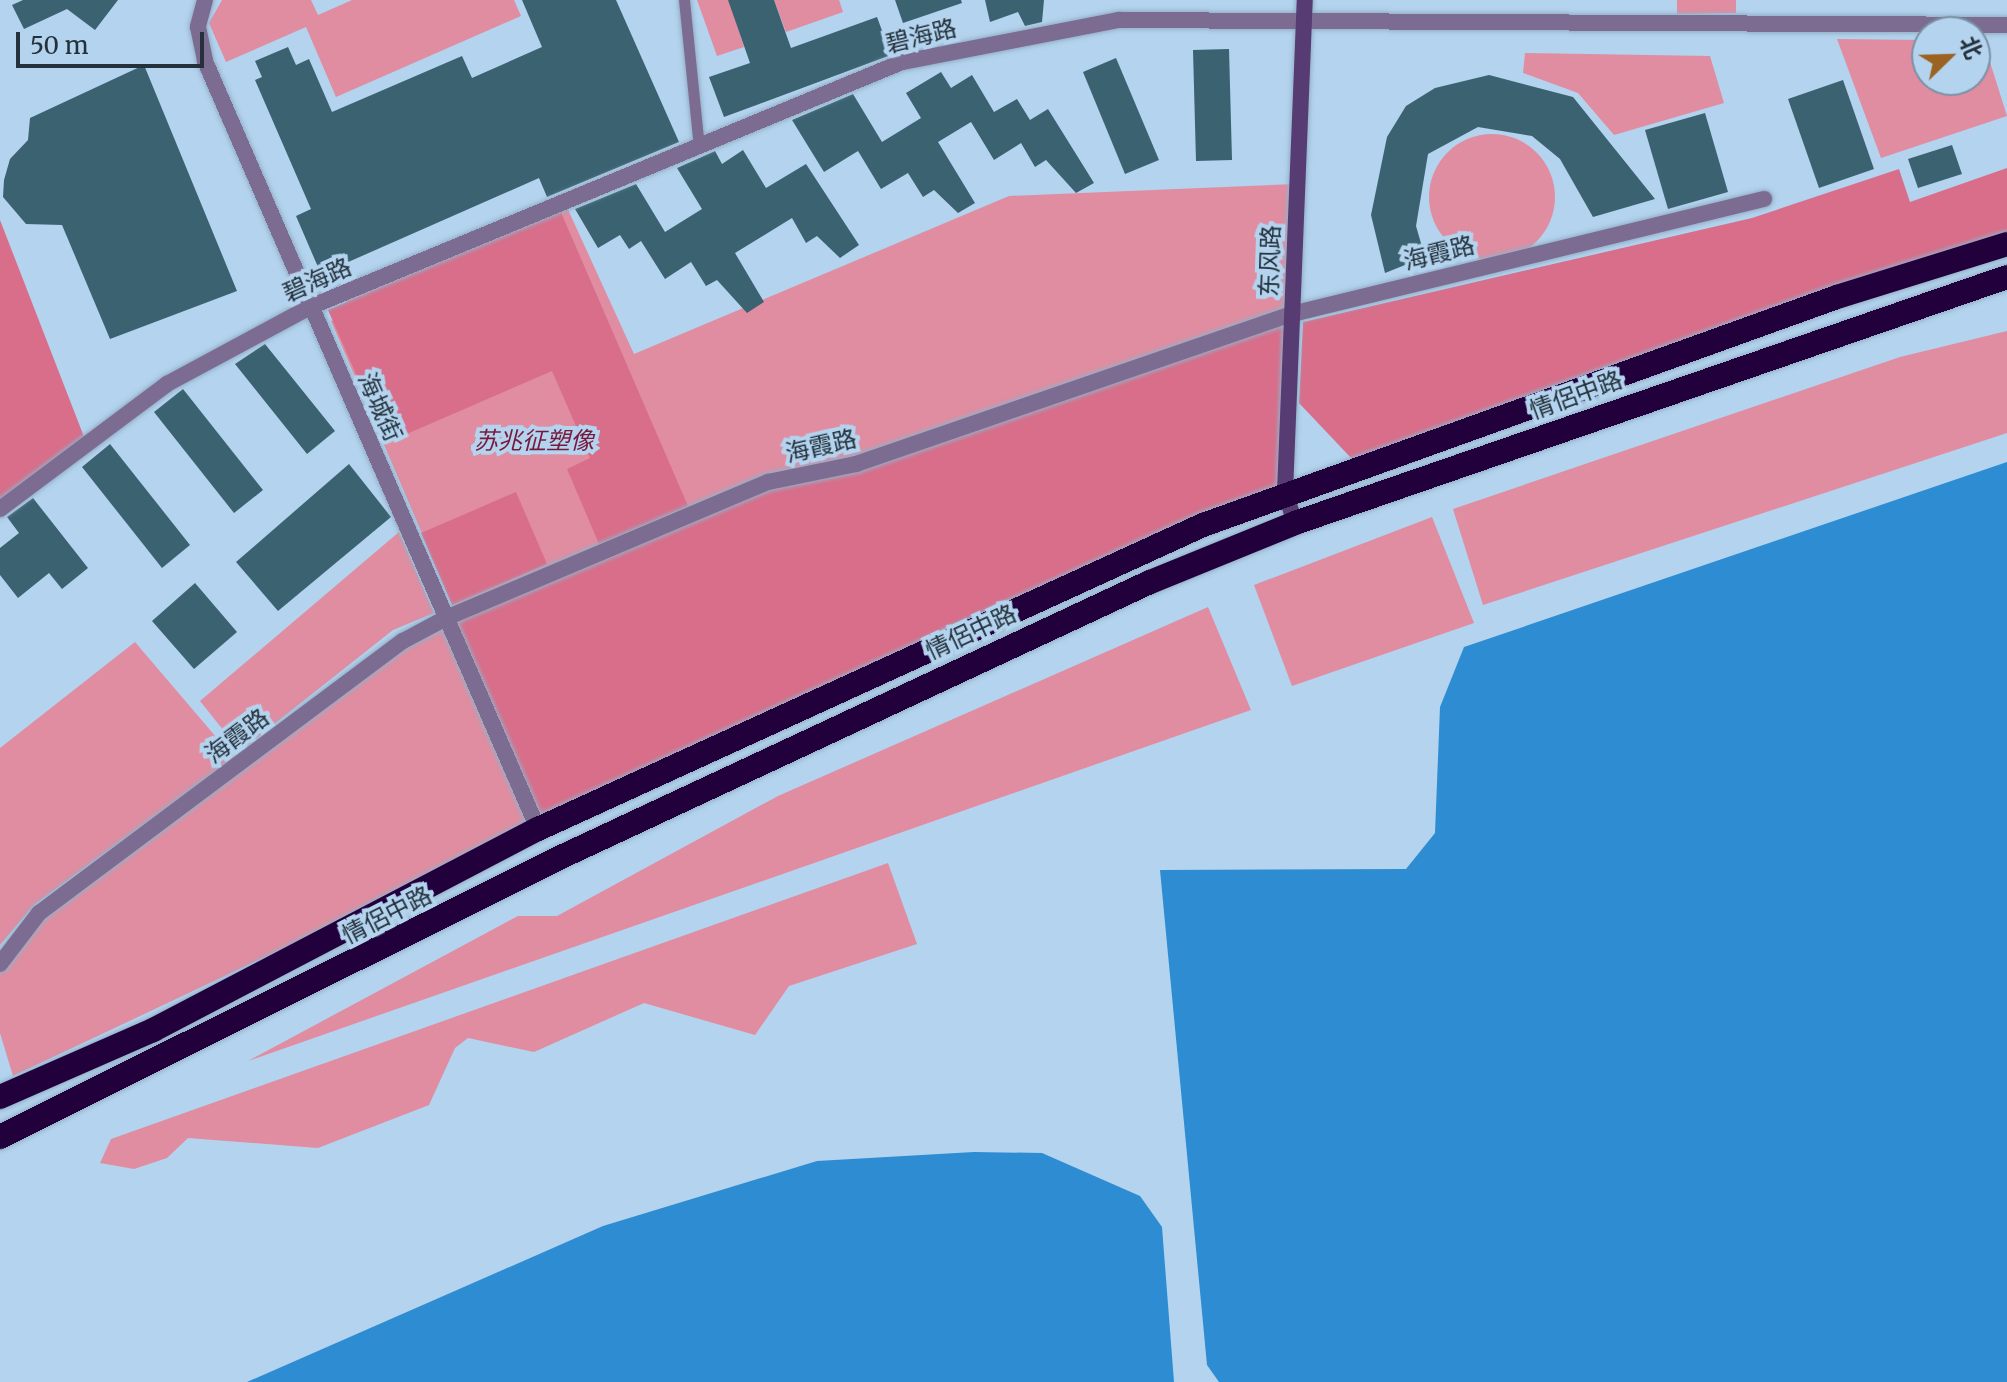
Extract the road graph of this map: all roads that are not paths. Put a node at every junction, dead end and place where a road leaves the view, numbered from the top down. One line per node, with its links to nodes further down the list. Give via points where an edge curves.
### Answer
1 (205, 0): 10 (street, 海城街, via 199,45)
2 (684, 0): 6 (lane)
3 (1305, 0): 4 (street, 东风路)
4 (1304, 20): 5 (street, 碧海路); 6 (street, 碧海路, via 1119,20 902,62); 11 (street, 东风路)
5 (2007, 25)
6 (699, 147): 10 (street, 碧海路)
7 (1764, 199): 11 (street, 海霞路)
8 (2007, 244): 12 (highway, 情侶中路)
9 (2007, 277): 14 (highway, 情侶中路)
10 (310, 307): 13 (street, 碧海路, via 167,384); 15 (street, 海城街)
11 (1292, 314): 12 (street, 东风路); 15 (street, 海霞路, via 856,464 768,482)
12 (1285, 492): 14 (street, 东风路); 16 (highway, 情侶中路)
13 (0, 509)
14 (1295, 523): 19 (highway, 情侶中路, via 1045,628 561,857)
15 (446, 618): 16 (street, 海城街); 17 (street, 海霞路, via 403,641 39,913)
16 (538, 829): 18 (highway, 情侶中路, via 153,1030)
17 (0, 964)
18 (0, 1097)
19 (0, 1137)

